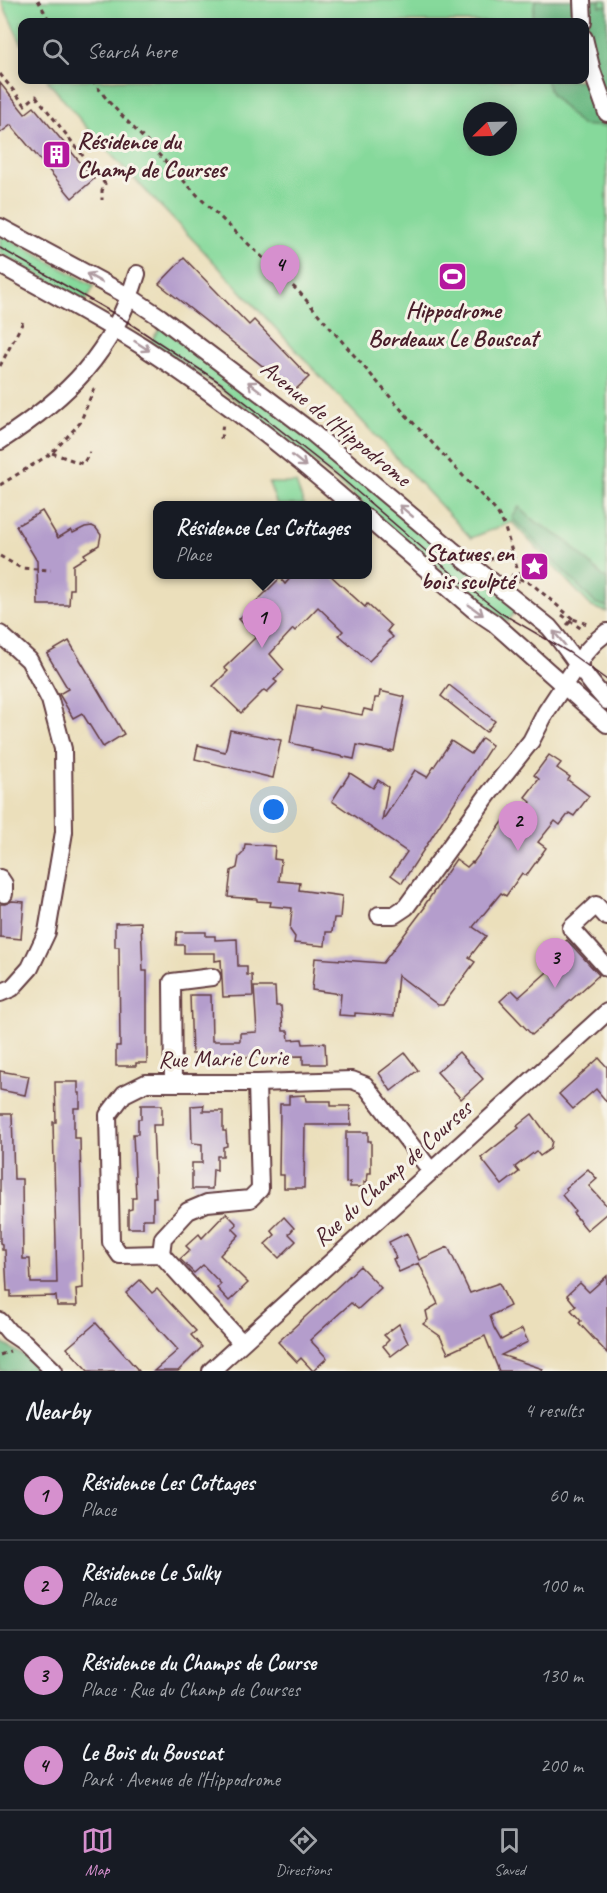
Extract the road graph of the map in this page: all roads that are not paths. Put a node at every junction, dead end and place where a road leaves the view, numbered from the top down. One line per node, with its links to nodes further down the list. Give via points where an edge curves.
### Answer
1 (582, 0): 2 (street)
2 (583, 18)
3 (589, 57): 4 (street)
4 (607, 113)
5 (0, 227): 8 (street, Avenue de l'Hippodrome, one-way to 5)
6 (0, 265): 9 (street)
7 (137, 274): 8 (street)
8 (130, 297): 9 (street); 15 (street, Avenue de l'Hippodrome, one-way to 8, via 533,613 278,405)
9 (114, 330): 10 (street, via 96,359 65,394); 11 (street, one-way to 11, via 212,394)
10 (0, 441)
11 (346, 501)
12 (372, 522): 16 (street, one-way to 16)
13 (0, 634): 23 (street, via 29,660 50,699 63,748 64,832 47,932 30,969 12,988)
14 (601, 636): 15 (street)
15 (578, 664): 16 (street); 17 (street, Avenue de l'Hippodrome)
16 (564, 686): 18 (street); 19 (street, via 531,741 406,907 394,915)
17 (607, 701)
18 (607, 724)
19 (379, 915)
20 (607, 917): 21 (street, via 596,905 571,928)
21 (607, 968)
22 (212, 977): 25 (street, via 172,982)
23 (0, 993)
24 (607, 1012): 27 (street, Rue du Champ de Courses)
25 (173, 1083): 26 (street, Rue Marie Curie); 28 (street, Rue Marie Curie, via 146,1083 124,1094 108,1115 111,1242 120,1255)
26 (257, 1083): 27 (street, Rue Marie Curie, via 352,1080 365,1085); 28 (street, via 260,1189 250,1199 207,1203 188,1211 163,1238)
27 (431, 1171): 30 (street, Rue du Champ de Courses)
28 (161, 1254): 30 (street)
29 (0, 1321): 31 (street)
30 (242, 1342): 32 (street, Rue du Champ de Courses)
31 (54, 1371)
32 (211, 1371)

